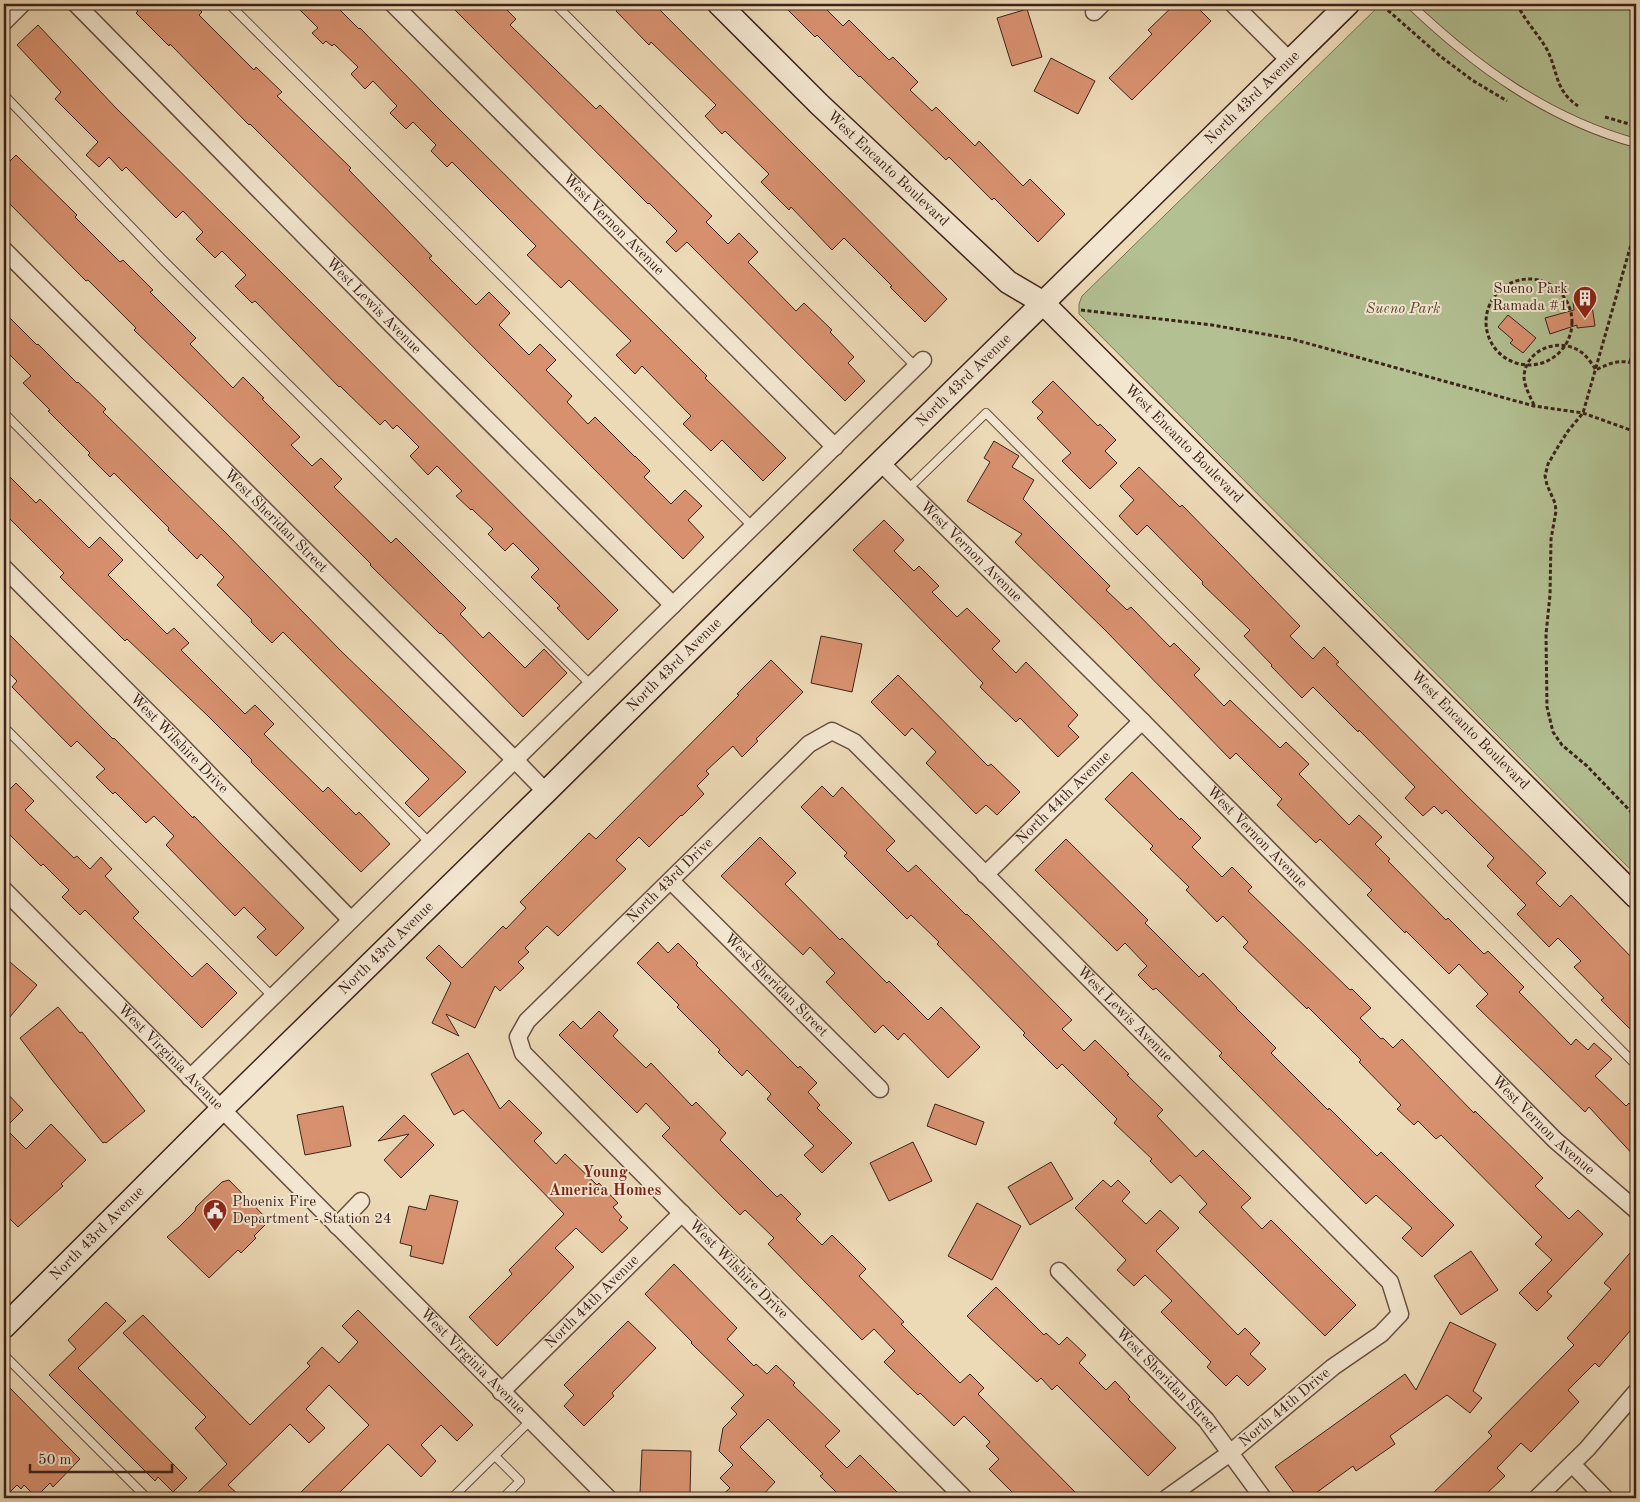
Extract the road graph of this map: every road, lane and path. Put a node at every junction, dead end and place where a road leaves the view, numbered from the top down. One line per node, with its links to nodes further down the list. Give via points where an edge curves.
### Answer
1 (22, 4): 11 (street)
2 (76, 4): 38 (street, West Lewis Avenue)
3 (229, 4): 36 (lane)
4 (392, 4): 33 (street, West Vernon Avenue)
5 (555, 4): 25 (lane)
6 (719, 4): 20 (main road, West Encanto Boulevard, via 818,104 1008,282)
7 (1233, 4): 12 (street)
8 (1348, 4): 12 (main road, North 43rd Avenue)
9 (1410, 4): 17 (lane, via 1471,57 1513,88 1589,128)
10 (1517, 4): 14 (path, via 1546,48 1561,90)
11 (4, 22)
12 (1289, 60): 20 (main road, North 43rd Avenue)
13 (4, 95): 39 (lane, via 163,260)
14 (1584, 109)
15 (1597, 114): 16 (path)
16 (1636, 126)
17 (1636, 143)
18 (1636, 227): 28 (path)
19 (4, 250): 43 (street, West Sheridan Street)
20 (1042, 302): 34 (main road, North 43rd Avenue); 50 (main road, West Encanto Boulevard)
21 (1082, 310): 29 (path, via 1212,325 1292,339)
22 (1566, 345): 26 (path, via 1551,359); 26 (path, via 1546,347); 26 (path, via 1573,312 1565,300 1556,289 1537,280 1516,281 1498,292 1488,310 1486,324 1496,350 1513,362); 28 (path, via 1582,352)
23 (1633, 352): 24 (path)
24 (1630, 362): 27 (path); 28 (path, via 1620,361)
25 (919, 364): 33 (street)
26 (1527, 365): 29 (path, via 1524,375)
27 (1636, 365)
28 (1596, 370): 31 (path)
29 (1534, 406): 31 (path)
30 (4, 413): 46 (lane)
31 (1583, 414): 32 (path); 45 (path, via 1558,445 1545,476 1556,511 1551,539 1546,634 1547,707 1553,732 1562,745)
32 (1636, 431)
33 (835, 447): 36 (street)
34 (880, 462): 35 (street, West Vernon Avenue); 44 (main road, North 43rd Avenue)
35 (908, 489): 40 (street, West Vernon Avenue); 54 (lane, via 986,413)
36 (753, 527): 38 (street)
37 (4, 568): 51 (street, West Wilshire Drive)
38 (673, 605): 39 (street)
39 (591, 686): 43 (street)
40 (1142, 721): 47 (street, North 44th Avenue); 59 (street, West Vernon Avenue, via 1555,1140)
41 (4, 726): 52 (lane)
42 (832, 731): 47 (street, West Lewis Avenue, via 854,742); 48 (street, North 43rd Drive, via 809,744)
43 (515, 760): 44 (street, West Sheridan Street); 46 (street)
44 (546, 792): 57 (main road, North 43rd Avenue)
45 (1636, 817)
46 (430, 843): 51 (street)
47 (986, 875): 63 (street, West Lewis Avenue, via 1390,1282)
48 (671, 881): 53 (street, North 43rd Drive, via 527,1021); 56 (street, West Sheridan Street)
49 (4, 890): 55 (street, West Virginia Avenue)
50 (1636, 897)
51 (351, 920): 52 (street)
52 (273, 997): 55 (street)
53 (518, 1038): 60 (street, West Wilshire Drive, via 523,1053)
54 (1636, 1065)
55 (190, 1078): 57 (street, West Virginia Avenue)
56 (880, 1089)
57 (221, 1110): 61 (street, West Virginia Avenue); 64 (main road, North 43rd Avenue)
58 (361, 1201): 61 (street)
59 (1636, 1210)
60 (682, 1213): 66 (street, North 44th Avenue); 76 (street, West Wilshire Drive)
61 (337, 1226): 66 (street, West Virginia Avenue)
62 (1059, 1272): 69 (street, West Sheridan Street, via 1182,1394)
63 (1400, 1314): 69 (street, North 44th Drive, via 1381,1334 1333,1367)
64 (4, 1327)
65 (4, 1356): 72 (lane)
66 (501, 1392): 68 (street, West Virginia Avenue)
67 (1636, 1392): 71 (street)
68 (530, 1420): 70 (lane); 75 (street, West Virginia Avenue)
69 (1230, 1453): 77 (street, North 44th Drive); 78 (street, West Sheridan Street)
70 (495, 1456): 73 (lane); 74 (lane, via 520,1481)
71 (1572, 1464): 79 (street); 80 (street)
72 (147, 1498)
73 (452, 1498)
74 (503, 1498)
75 (608, 1498)
76 (964, 1498)
77 (1167, 1498)
78 (1263, 1498)
79 (1537, 1498)
80 (1605, 1498)

